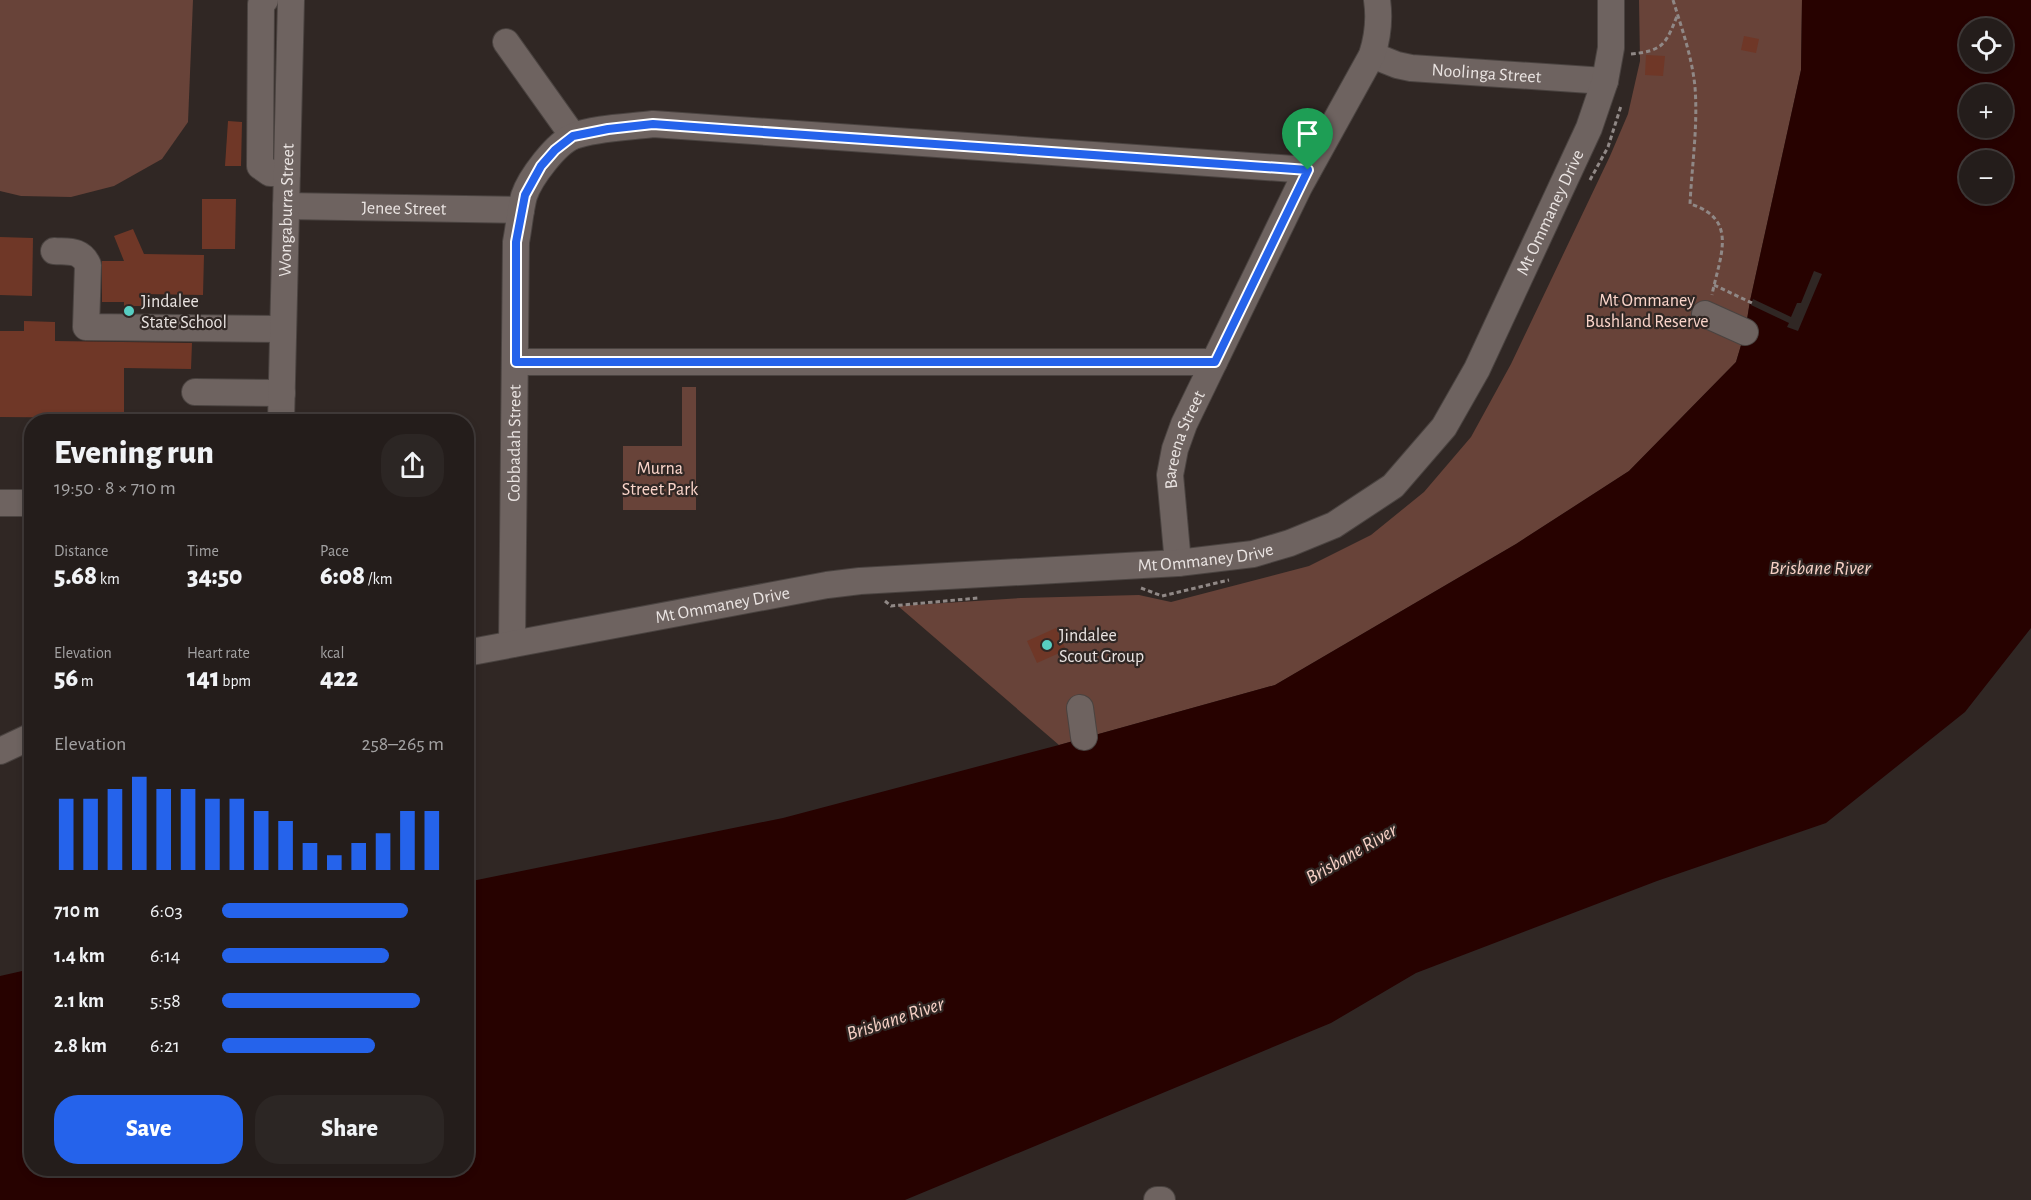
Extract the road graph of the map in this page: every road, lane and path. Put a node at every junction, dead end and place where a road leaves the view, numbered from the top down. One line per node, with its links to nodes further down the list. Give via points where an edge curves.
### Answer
1 (265, 0): 13 (street, via 261,4 260,166 270,172)
2 (291, 0): 13 (street, Wongaburra Street)
3 (1377, 0): 9 (street, Bareena Street, via 1380,16)
4 (1611, 0): 10 (street, Mt Ommaney Drive, via 1611,48)
5 (1673, 0): 6 (path)
6 (1678, 14): 8 (path, via 1662,47); 17 (path, via 1695,87 1696,140 1690,204 1705,208 1718,222 1723,236 1714,285)
7 (506, 42): 11 (street)
8 (1631, 54)
9 (1372, 55): 10 (street, Noolinga Street, via 1411,68); 12 (street, Bareena Street)
10 (1605, 81): 28 (street, Mt Ommaney Drive, via 1589,128 1477,369 1444,427 1394,486 1334,525 1290,543 1253,554)
11 (573, 136): 12 (street, Cobbadah Street, via 653,124); 15 (street, Cobbadah Street, via 541,166)
12 (1308, 170): 22 (street, Bareena Street)
13 (287, 173): 14 (street, Wongaburra Street)
14 (286, 206): 15 (street, Jenee Street); 19 (street, Wongaburra Street)
15 (521, 210): 21 (street, Cobbadah Street, via 516,242)
16 (54, 251): 19 (street, via 78,252 84,257 86,327)
17 (1752, 303)
18 (1705, 314): 20 (street)
19 (283, 329): 24 (street, Wongaburra Street)
20 (1745, 332)
21 (516, 362): 22 (street); 29 (street, Cobbadah Street)
22 (1215, 362): 28 (street, Bareena Street, via 1174,448 1170,475)
23 (195, 392): 24 (street)
24 (282, 393): 25 (street, Wongaburra Street)
25 (281, 414)
26 (0, 503): 27 (street)
27 (24, 503)
28 (1178, 563): 29 (street, Mt Ommaney Drive, via 827,585)
29 (512, 644): 30 (street, Mt Ommaney Drive)
30 (474, 651)
31 (1080, 708): 32 (street)
32 (1084, 737)
33 (24, 740): 34 (street)
34 (0, 751)
35 (1157, 1200): 36 (street)
36 (1162, 1200)

